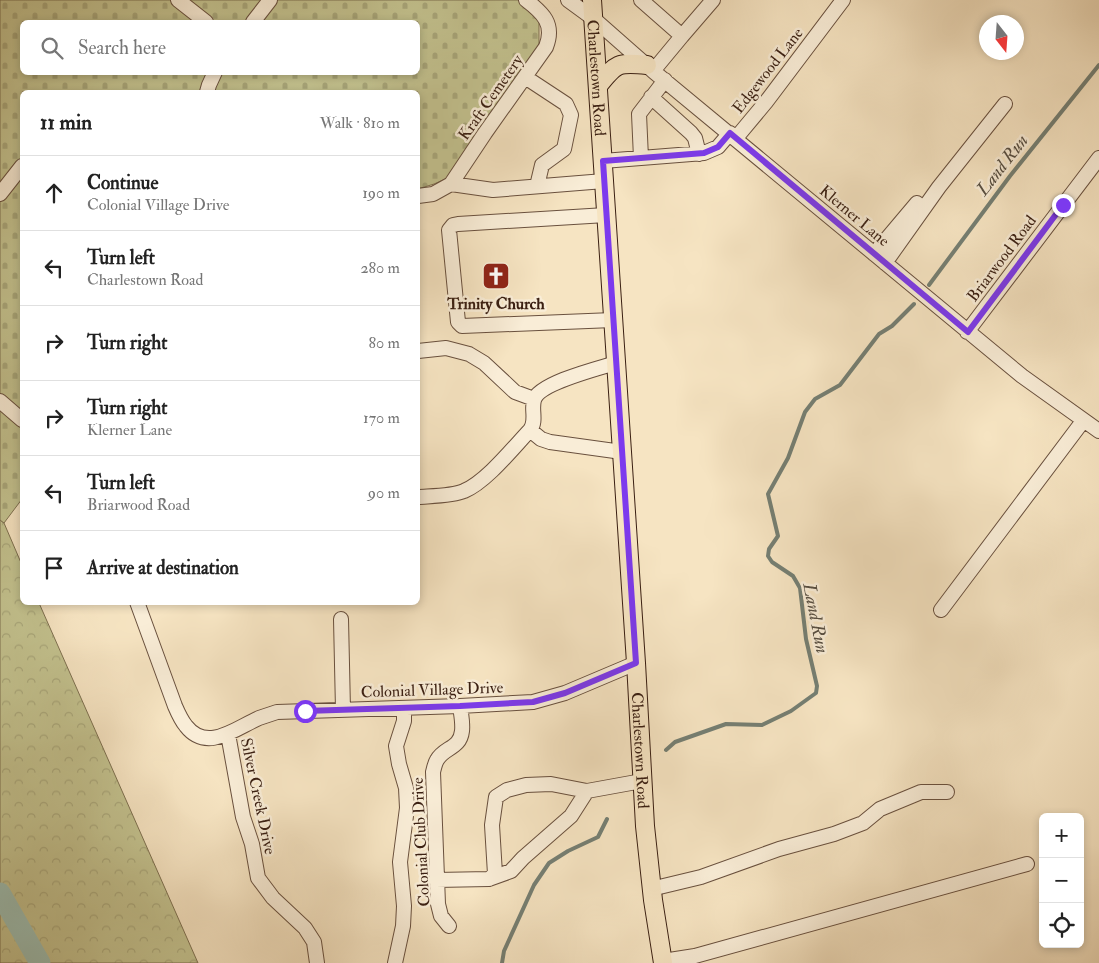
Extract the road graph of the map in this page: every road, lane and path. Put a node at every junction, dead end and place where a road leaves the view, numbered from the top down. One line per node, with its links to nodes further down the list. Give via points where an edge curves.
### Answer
1 (178, 0): 10 (street)
2 (270, 0): 11 (street)
3 (526, 0): 15 (street, Kraft Cemetery, via 543,16 550,38)
4 (568, 0): 9 (street, Klerner Lane)
5 (592, 0): 9 (main road, Charlestown Road)
6 (641, 0): 12 (street)
7 (713, 0): 12 (street)
8 (843, 0): 21 (street, Edgewood Lane, via 766,102)
9 (594, 19): 13 (street, Klerner Lane); 17 (main road, Charlestown Road)
10 (203, 20)
11 (255, 20)
12 (682, 36): 13 (street)
13 (650, 68): 16 (street, Klerner Lane); 17 (main road, via 631,63 619,64)
14 (213, 75): 18 (street)
15 (525, 76): 28 (street, Kraft Cemetery); 29 (street, via 566,104 571,115 564,149 542,165)
16 (665, 80): 19 (street); 21 (street, Klerner Lane)
17 (598, 86): 25 (main road, Charlestown Road)
18 (207, 90)
19 (651, 97): 22 (street, via 691,133); 23 (street, via 638,118)
20 (1005, 104): 34 (street)
21 (733, 136): 22 (street, Edgewood Lane, via 712,151); 34 (street, Klerner Lane)
22 (699, 154): 23 (street)
23 (642, 158): 25 (street)
24 (1099, 158): 36 (street, Briarwood Road)
25 (603, 161): 27 (main road, Charlestown Road)
26 (20, 168): 30 (street)
27 (604, 180): 29 (street); 33 (main road, Charlestown Road)
28 (451, 184): 29 (street, via 493,190); 32 (street, via 433,194)
29 (537, 186)
30 (2, 187)
31 (929, 189): 34 (street)
32 (420, 196)
33 (606, 215): 35 (main road, Charlestown Road); 35 (street, via 458,224 449,230 458,322 462,326)
34 (880, 259): 36 (street, Klerner Lane)
35 (613, 320): 38 (main road, Charlestown Road)
36 (968, 332): 42 (street, Klerner Lane)
37 (420, 350): 39 (street, via 446,348 469,354 484,363 515,392)
38 (616, 364): 39 (street, via 555,383); 45 (main road, Charlestown Road)
39 (534, 399): 43 (street)
40 (0, 401): 41 (street)
41 (20, 418)
42 (1083, 421): 44 (street, Klerner Lane); 48 (street)
43 (530, 430): 45 (street, via 550,442); 46 (street, via 472,487 462,492)
44 (1099, 431)
45 (622, 452): 50 (main road, Charlestown Road)
46 (420, 497)
47 (138, 605): 54 (street, Silver Creek Drive, via 182,721 198,737 215,739)
48 (942, 610)
49 (340, 619): 53 (street)
50 (636, 663): 51 (street, Colonial Village Drive, via 544,700); 55 (main road, Charlestown Road)
51 (460, 706): 52 (street, Colonial Village Drive); 60 (street, Colonial Club Drive, via 462,732 458,742 441,755 433,772)
52 (404, 708): 53 (street, Colonial Village Drive); 65 (street, via 404,721 396,746 406,788 407,808 400,862 404,906)
53 (343, 710): 54 (street, Colonial Village Drive, via 277,712)
54 (228, 734): 64 (street, Silver Creek Drive, via 258,878 273,898 305,928 314,942)
55 (642, 781): 56 (street); 61 (main road, Charlestown Road)
56 (587, 791): 59 (street, via 571,816 511,871); 59 (street, via 551,784 526,785 496,797 492,825 495,874)
57 (947, 792): 61 (street, via 921,792 880,808 863,823 834,834 779,849 701,877)
58 (1027, 864): 63 (street, via 695,956)
59 (490, 879): 60 (street)
60 (436, 880): 62 (street, Colonial Club Drive, via 440,910)
61 (651, 889): 63 (main road, Charlestown Road)
62 (448, 926)
63 (663, 962)
64 (317, 963)
65 (395, 963)

